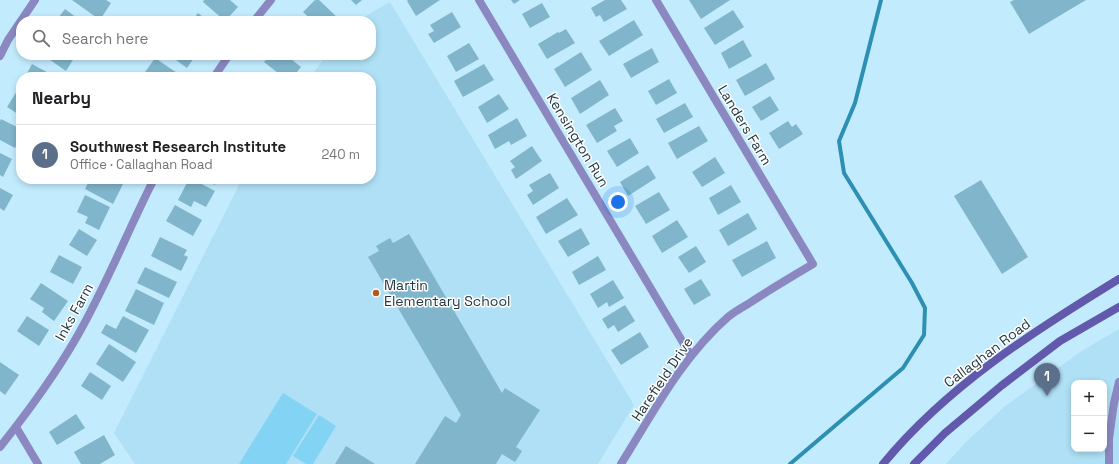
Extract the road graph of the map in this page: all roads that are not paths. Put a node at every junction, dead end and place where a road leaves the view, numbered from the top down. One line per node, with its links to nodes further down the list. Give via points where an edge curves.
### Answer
1 (35, 0): 5 (street)
2 (271, 0): 6 (street)
3 (480, 0): 15 (street, Kensington Run)
4 (656, 0): 12 (street, Landers Farm)
5 (24, 16)
6 (258, 16)
7 (16, 28): 8 (street)
8 (0, 56)
9 (226, 60): 10 (street)
10 (217, 72)
11 (152, 184): 17 (street, Inks Farm, via 75,340)
12 (813, 264): 15 (street, Harefield Drive, via 729,316)
13 (1119, 279): 21 (main road, Callaghan Road, via 1050,322 973,376 917,427)
14 (1119, 307): 22 (main road, via 1060,341 1001,386)
15 (691, 356): 20 (street, Harefield Drive)
16 (1119, 382): 23 (street, via 1109,439)
17 (16, 427): 18 (street, Inks Farm); 19 (street)
18 (0, 447)
19 (38, 464)
20 (621, 464)
21 (883, 464)
22 (914, 464)
23 (1109, 464)

